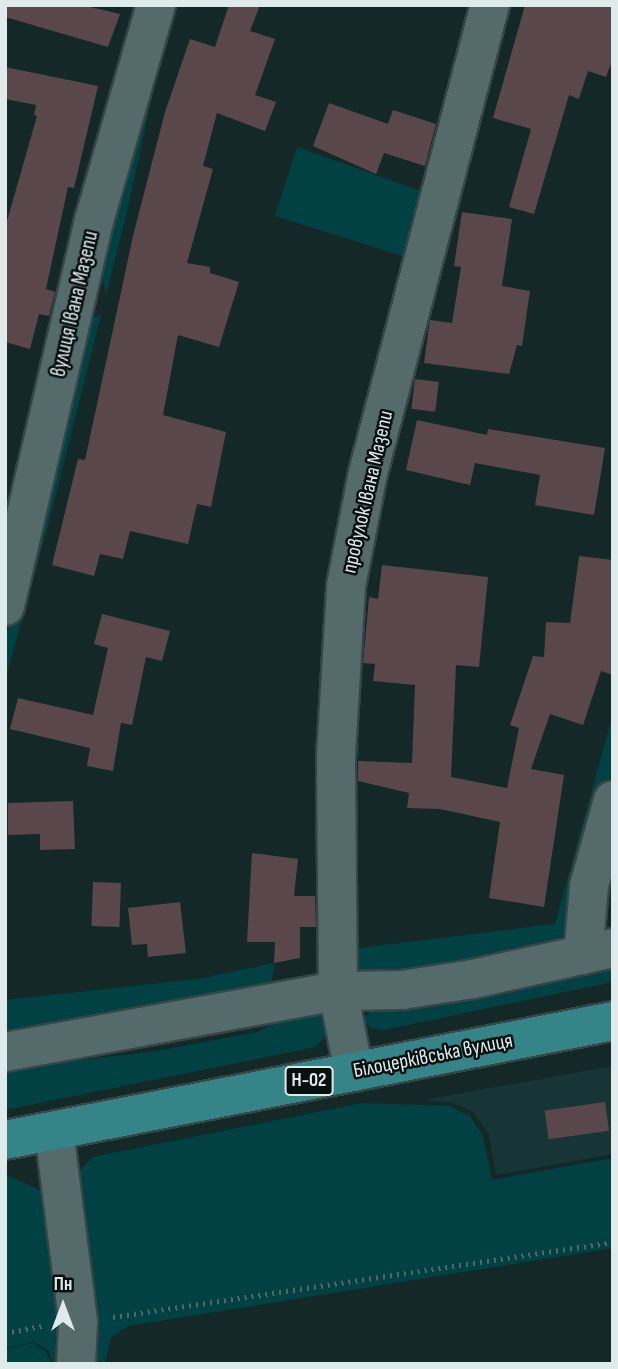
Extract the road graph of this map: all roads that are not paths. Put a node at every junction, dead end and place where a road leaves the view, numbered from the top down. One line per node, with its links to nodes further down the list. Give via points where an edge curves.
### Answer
1 (156, 5): 3 (street, вулиця Івана Мазепи, via 94,221)
2 (490, 5): 6 (street, провулок Івана Мазепи, via 351,549 340,642 337,731)
3 (5, 606)
4 (613, 800): 5 (street, via 589,886)
5 (598, 952): 6 (street, via 402,990)
6 (338, 991): 8 (street); 9 (street, провулок Івана Мазепи)
7 (613, 1021): 9 (main road, Білоцерківська вулиця / Н-02)
8 (5, 1052)
9 (354, 1072): 10 (main road, Білоцерківська вулиця / Н-02)
10 (54, 1131): 11 (main road, Білоцерківська вулиця / Н-02); 12 (street, via 78,1322)
11 (5, 1140)
12 (76, 1364)

